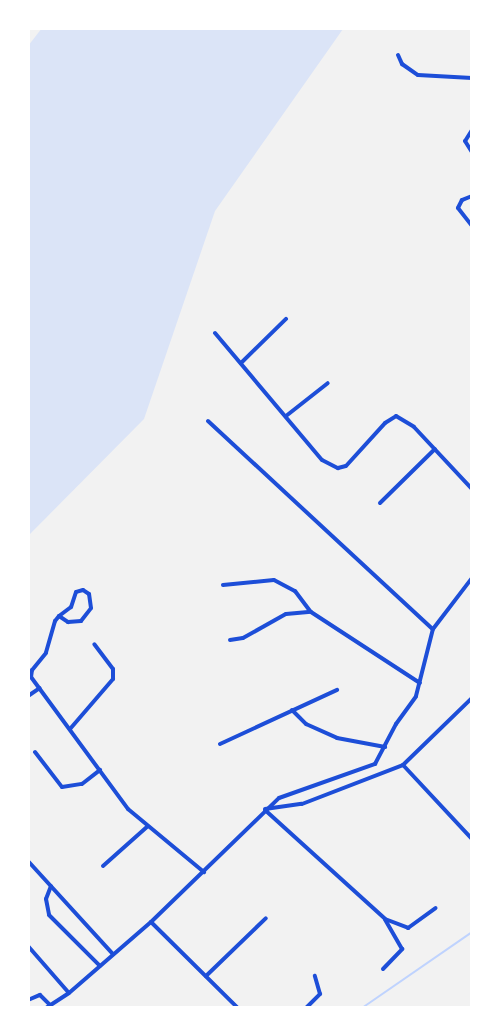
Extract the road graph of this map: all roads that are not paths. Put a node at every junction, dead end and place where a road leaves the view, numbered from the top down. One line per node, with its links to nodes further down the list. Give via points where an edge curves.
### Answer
1 (398, 55): 2 (street, via 418,75)
2 (471, 78)
3 (471, 130): 4 (street, via 465,141)
4 (471, 152)
5 (471, 196): 6 (street, via 462,200 458,208)
6 (471, 226)
7 (286, 319): 9 (street)
8 (215, 333): 9 (street)
9 (241, 363): 11 (street)
10 (328, 383): 11 (street)
11 (286, 416): 13 (street, via 322,460 338,468 346,466 396,416 414,427)
12 (208, 421): 20 (street)
13 (435, 449): 14 (street); 15 (street)
14 (471, 489)
15 (380, 503)
16 (471, 578): 20 (street)
17 (223, 585): 18 (street, via 274,580 295,591)
18 (311, 612): 21 (street, via 286,614 243,638); 23 (street)
19 (59, 616): 19 (street, via 68,622 81,621 91,608 89,594 83,590 76,592 71,607); 24 (street, via 46,653 31,672)
20 (433, 629): 23 (street)
21 (230, 639)
22 (94, 644): 29 (street, via 113,669 112,679)
23 (420, 682): 31 (street)
24 (40, 688): 26 (street); 29 (street)
25 (337, 690): 28 (street)
26 (28, 696)
27 (471, 698): 33 (street)
28 (292, 710): 30 (street); 31 (street, via 306,724 338,738)
29 (70, 729): 34 (street)
30 (220, 744)
31 (385, 747): 35 (street, via 381,758 368,769 279,798)
32 (35, 752): 34 (street, via 62,787 82,784)
33 (403, 765): 35 (street, via 302,804); 37 (street)
34 (100, 770): 36 (street, via 128,809)
35 (264, 809): 40 (street); 44 (street)
36 (147, 827): 39 (street); 40 (street)
37 (471, 839)
38 (28, 861): 41 (street)
39 (104, 866)
40 (204, 872): 45 (street)
41 (51, 886): 47 (street); 48 (street, via 46,899 49,915)
42 (436, 908): 44 (street, via 408,928)
43 (266, 918): 50 (street)
44 (385, 919): 49 (street, via 402,949)
45 (150, 922): 47 (street); 50 (street)
46 (28, 946): 52 (street)
47 (113, 954): 48 (street)
48 (100, 966): 52 (street)
49 (383, 969)
50 (206, 976): 55 (street)
51 (315, 976): 56 (street, via 320,994)
52 (69, 993): 54 (street)
53 (28, 999): 54 (street, via 40,995)
54 (47, 1006)
55 (238, 1008)
56 (306, 1008)

